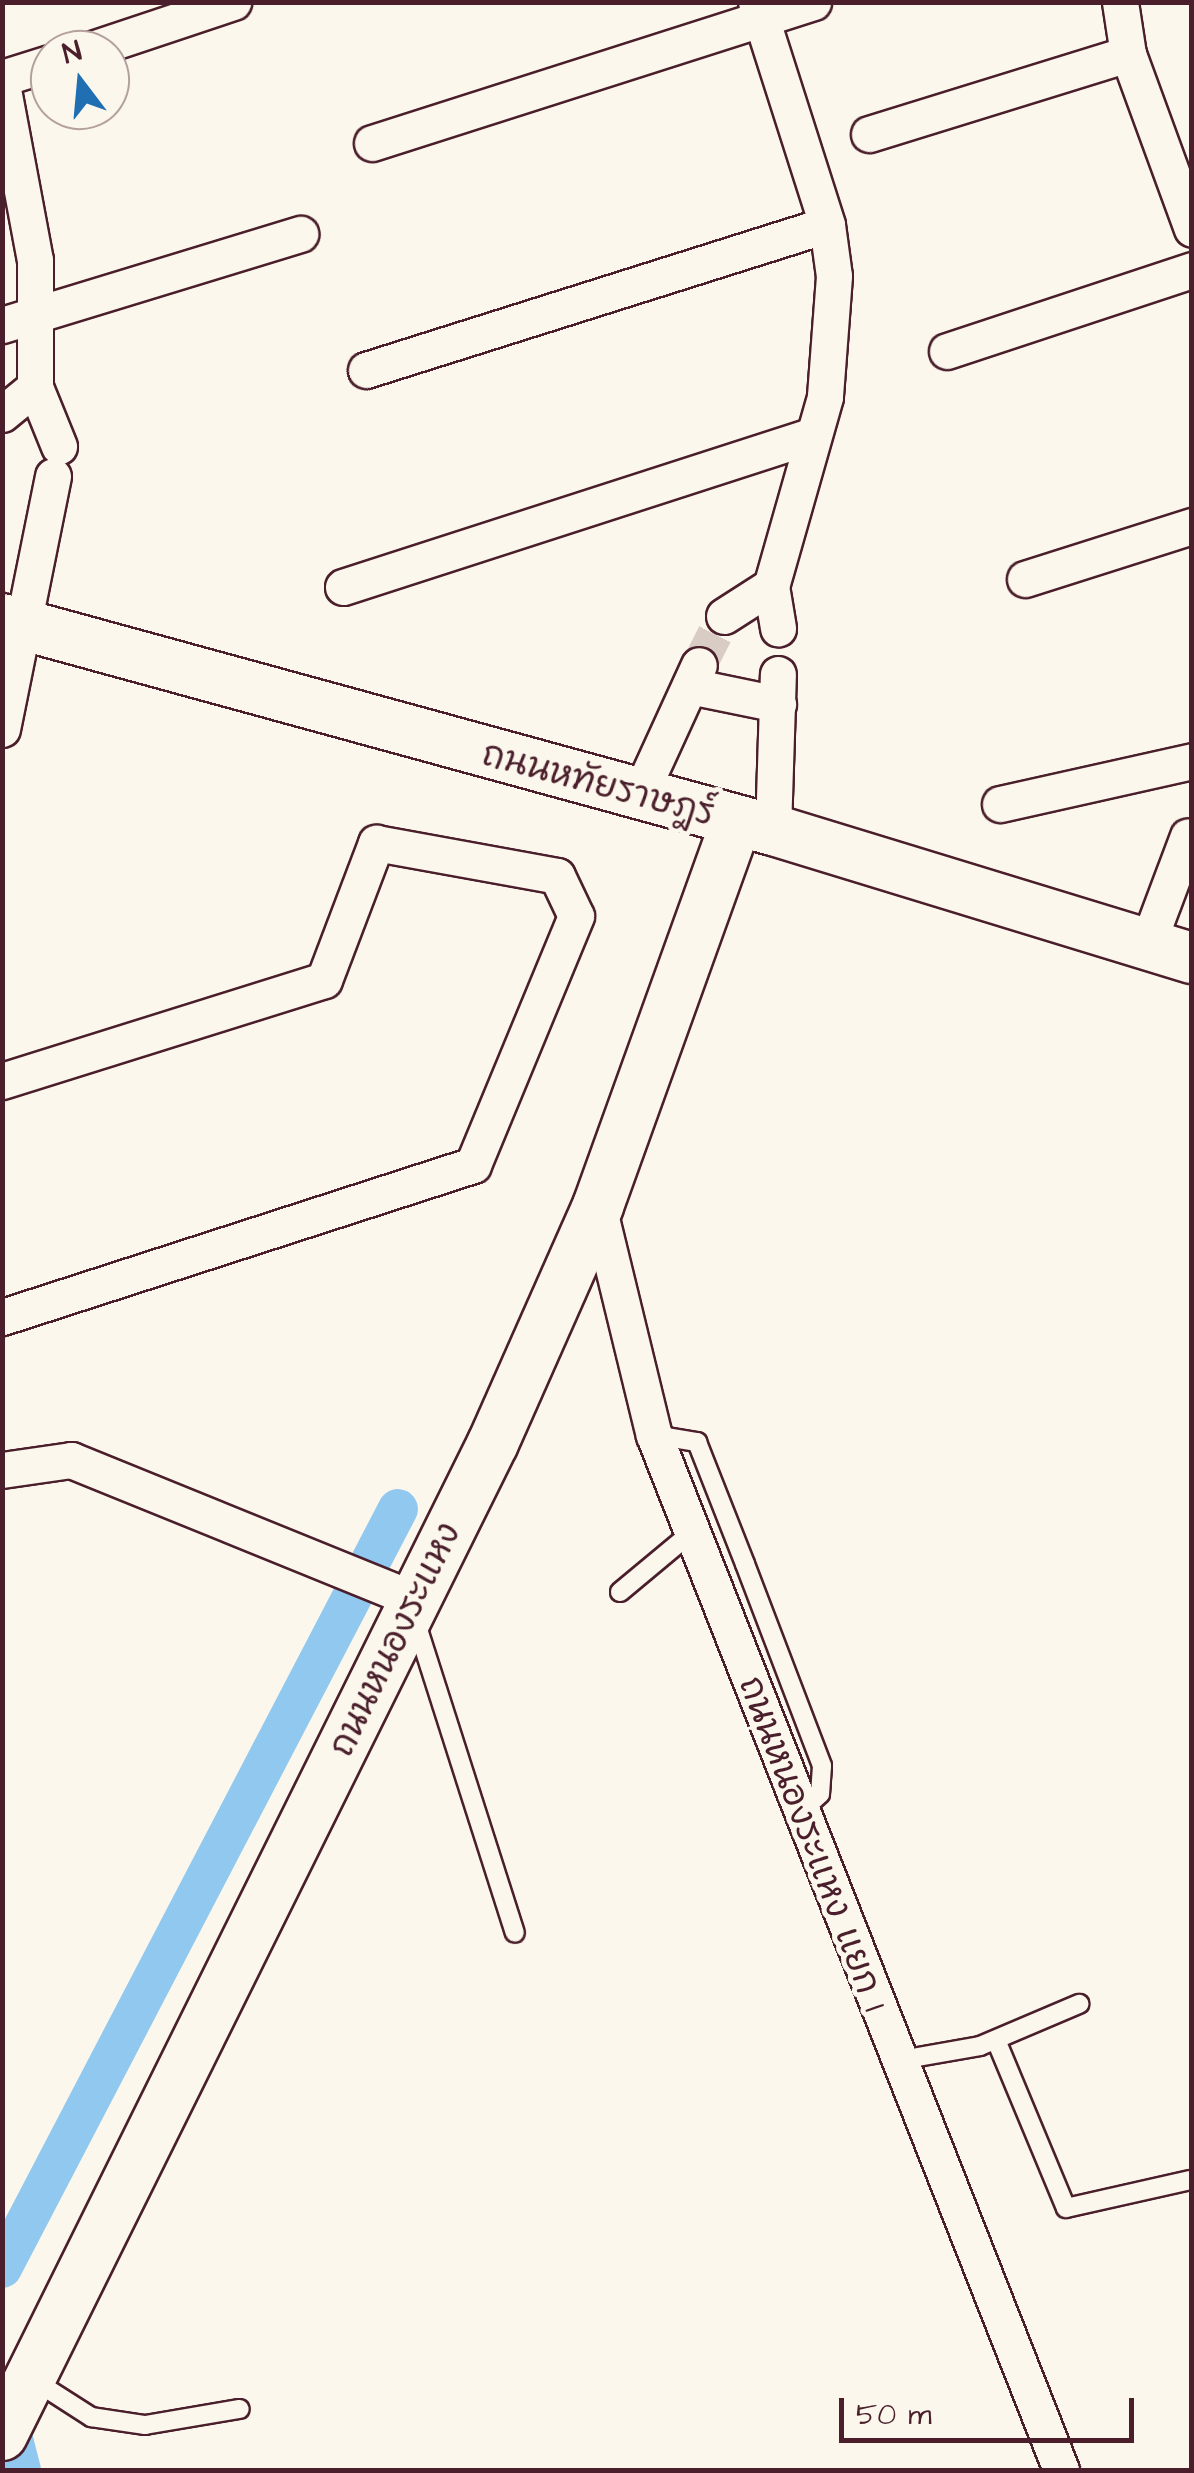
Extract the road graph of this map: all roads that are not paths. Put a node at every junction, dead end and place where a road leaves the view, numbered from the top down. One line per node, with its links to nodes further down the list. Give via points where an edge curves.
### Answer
1 (233, 2): 5 (street)
2 (813, 2): 4 (street)
3 (1120, 2): 6 (street)
4 (759, 11): 10 (street); 11 (street)
5 (130, 36)
6 (1128, 54): 9 (street); 12 (street)
7 (30, 70): 8 (street)
8 (2, 81): 15 (street)
9 (869, 134)
10 (372, 143)
11 (827, 225): 18 (street); 21 (street, via 834,340)
12 (1192, 228)
13 (300, 234): 15 (street)
14 (1192, 270): 17 (street)
15 (40, 312): 16 (street); 19 (street)
16 (2, 325)
17 (946, 351)
18 (366, 370)
19 (35, 387): 20 (street); 27 (street, via 56,461)
20 (2, 414)
21 (813, 436): 24 (street); 25 (street)
22 (1192, 526): 23 (street)
23 (1025, 579)
24 (771, 586): 26 (street); 28 (street)
25 (343, 587)
26 (724, 616)
27 (14, 623): 29 (street); 31 (street, ถนนหทัยราษฎร์)
28 (778, 628)
29 (2, 729)
30 (1192, 761): 32 (street)
31 (638, 798): 33 (street, ถนนหทัยราษฎร์); 33 (street, via 694,676 778,689)
32 (1000, 804)
33 (754, 826): 35 (street, ถนนหทัยราษฎร์); 37 (street, ถนนหนองระแหง)
34 (1188, 836): 35 (street)
35 (1170, 952)
36 (2, 1081): 38 (street, via 324,980 376,843 557,876 576,916 472,1165)
37 (598, 1206): 39 (street, ถนนหนองระแหง แยก 1); 43 (street, ถนนหนองระแหง)
38 (2, 1318)
39 (654, 1434): 41 (street, ถนนหนองระแหง แยก 1); 44 (lane, via 697,1442 745,1564 822,1766 820,1794)
40 (2, 1470): 43 (street, via 72,1460)
41 (692, 1532): 42 (lane); 44 (street, ถนนหนองระแหง แยก 1)
42 (620, 1592)
43 (414, 1604): 45 (lane); 50 (street, ถนนหนองระแหง)
44 (802, 1811): 48 (street, ถนนหนองระแหง แยก 1)
45 (514, 1933)
46 (1079, 2004): 47 (lane)
47 (996, 2040): 48 (lane); 49 (lane, via 1066,2208)
48 (894, 2062): 53 (street, ถนนหนองระแหง แยก 1)
49 (1190, 2180)
50 (29, 2379): 51 (lane, via 91,2417 146,2425); 52 (street, ถนนหนองระแหง)
51 (240, 2409)
52 (2, 2435)
53 (1061, 2470)

